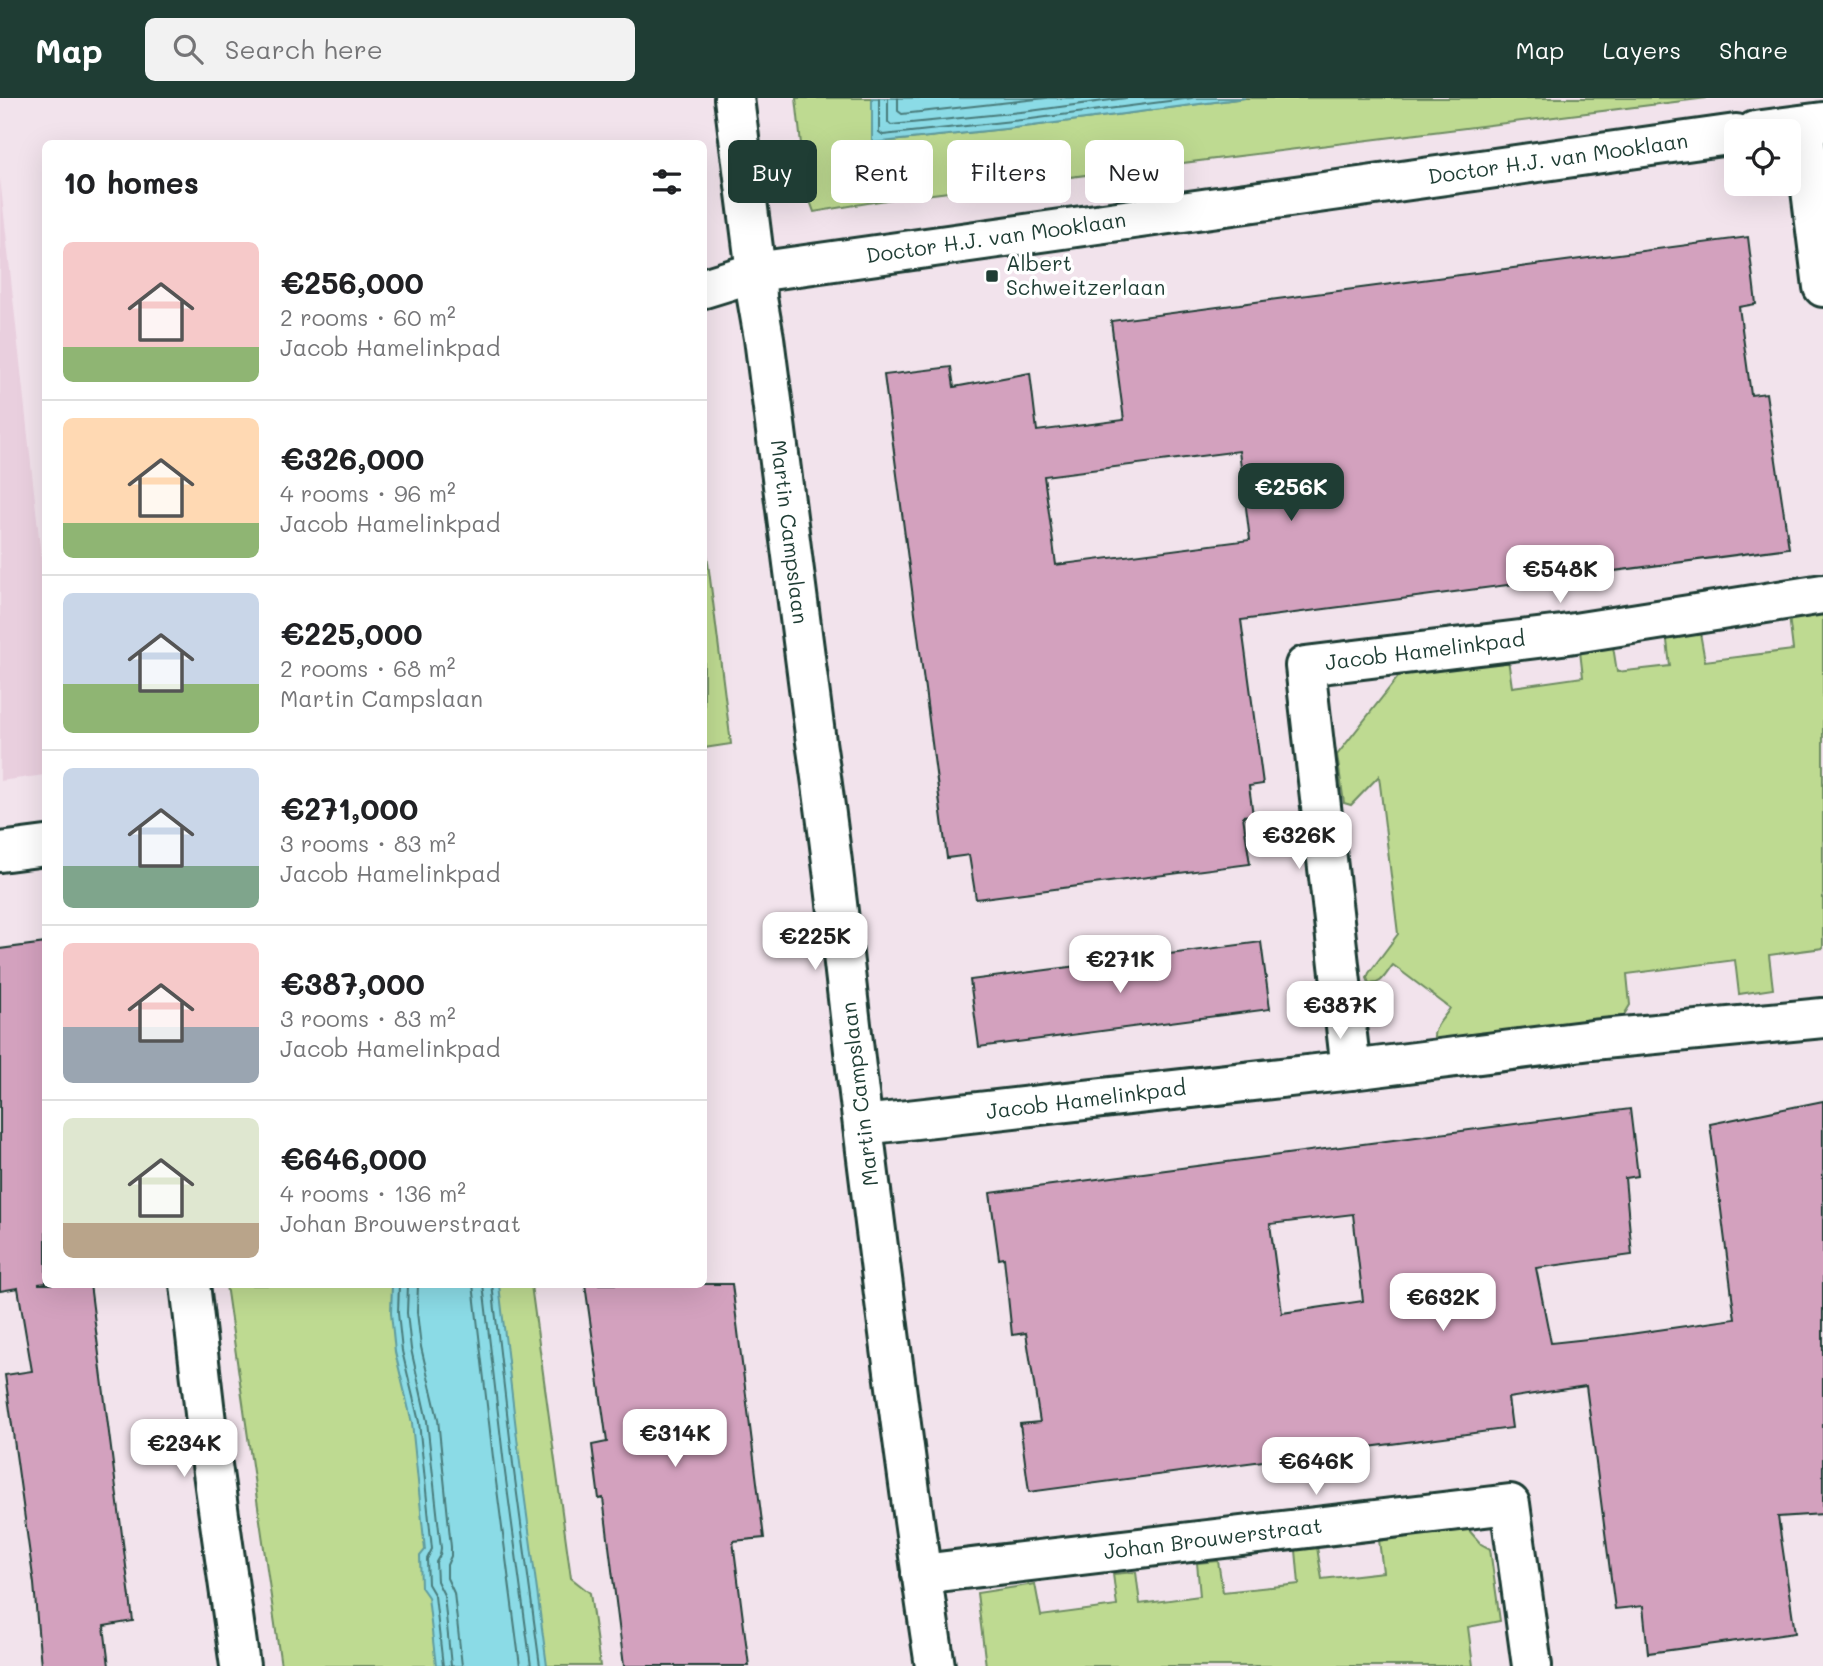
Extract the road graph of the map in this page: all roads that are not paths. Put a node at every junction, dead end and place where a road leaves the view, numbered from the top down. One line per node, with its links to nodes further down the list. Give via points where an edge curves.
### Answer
1 (734, 98): 5 (street)
2 (1813, 123): 7 (street)
3 (1724, 136): 5 (street, Doctor H.J. van Mooklaan)
4 (707, 267): 5 (street, Doctor H.J. van Mooklaan)
5 (756, 272): 6 (street, Doctor H.J. van Mooklaan); 13 (street, Martin Campslaan)
6 (707, 287)
7 (1823, 287)
8 (1823, 594): 12 (street, Jacob Hamelinkpad, via 1562,635 1305,666)
9 (42, 846): 10 (street)
10 (0, 852)
11 (1823, 1017): 12 (street, Jacob Hamelinkpad)
12 (1351, 1070): 13 (street, Jacob Hamelinkpad)
13 (863, 1125): 15 (street, Martin Campslaan)
14 (190, 1288): 16 (street)
15 (921, 1574): 17 (street, Martin Campslaan); 18 (street, Johan Brouwerstraat, via 1510,1504)
16 (240, 1666)
17 (935, 1666)
18 (1532, 1666)

